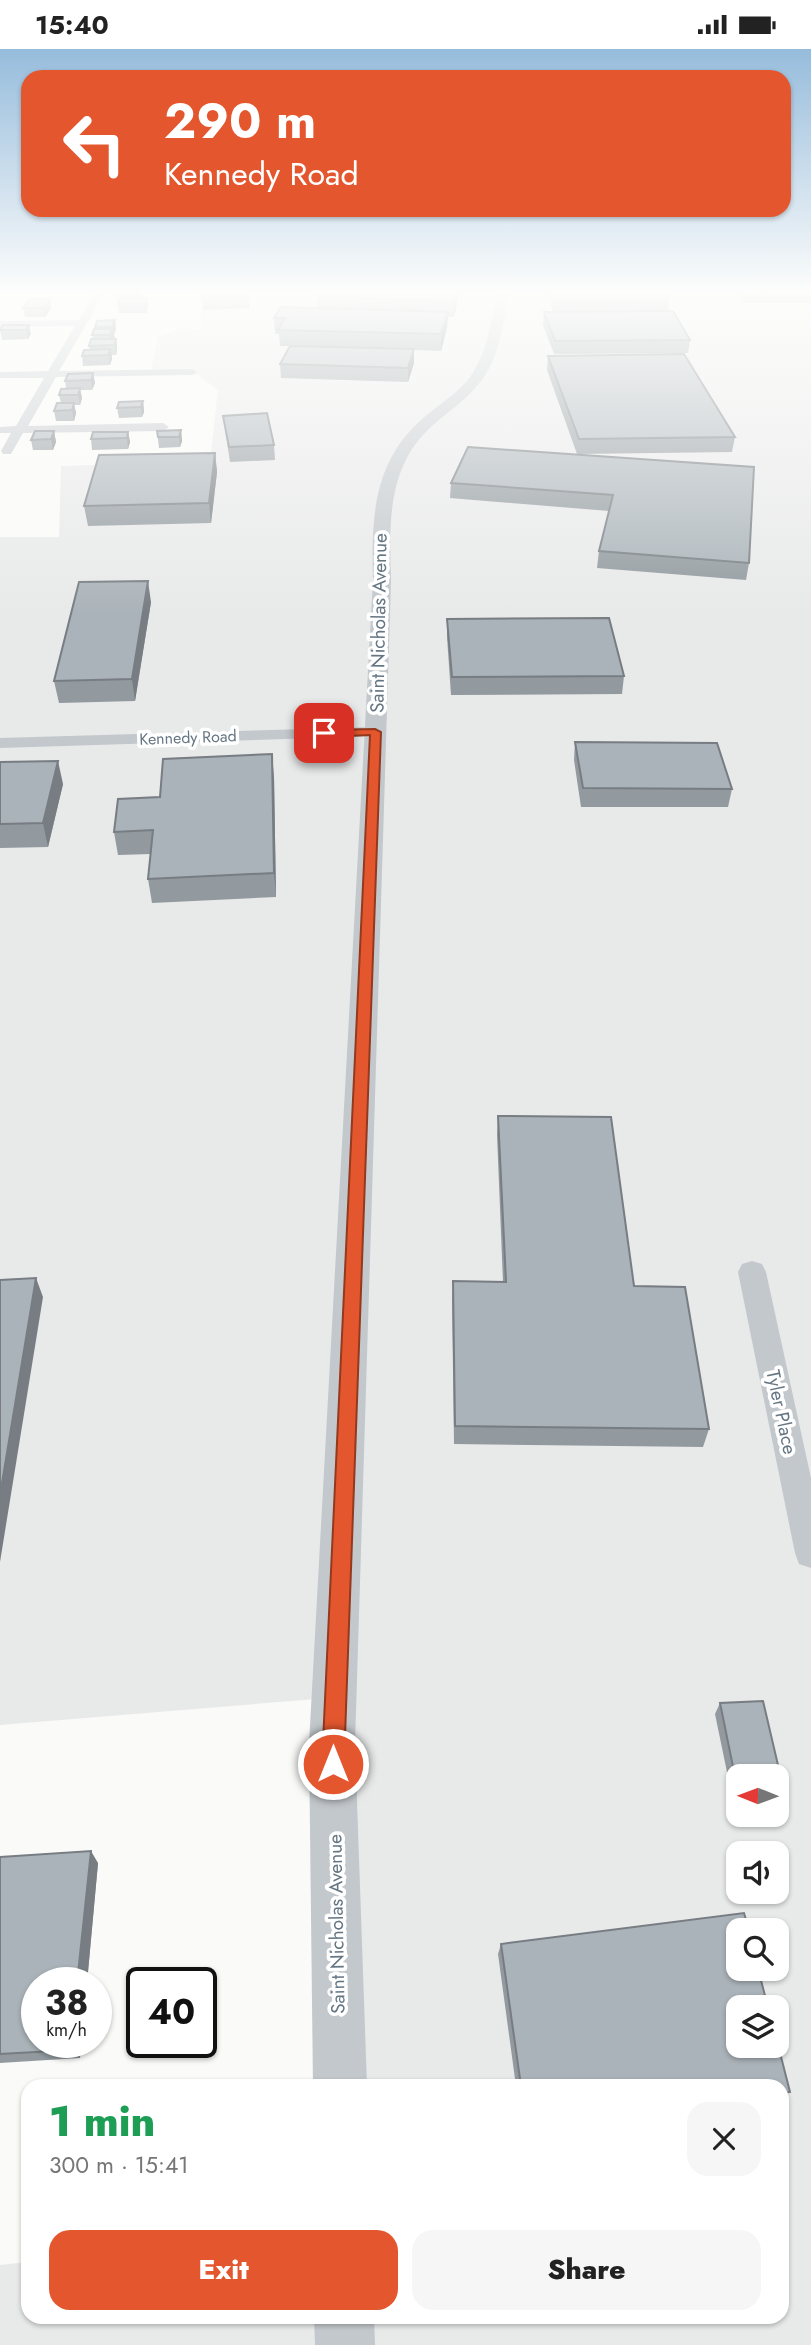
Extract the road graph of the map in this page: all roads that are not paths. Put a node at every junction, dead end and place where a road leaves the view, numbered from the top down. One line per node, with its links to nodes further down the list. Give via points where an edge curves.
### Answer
1 (36, 399): 5 (street)
2 (456, 399): 7 (street, Saint Nicholas Avenue, via 407,441 388,479 380,520)
3 (163, 427): 5 (street)
4 (0, 430): 5 (street)
5 (18, 430): 6 (street)
6 (7, 451)
7 (375, 732): 8 (street, Kennedy Road); 11 (street, Saint Nicholas Avenue, via 332,1744)
8 (0, 743)
9 (752, 1272): 10 (street, Tyler Place)
10 (811, 1553)
11 (340, 2079)
12 (344, 2324): 13 (street)
13 (345, 2345)

